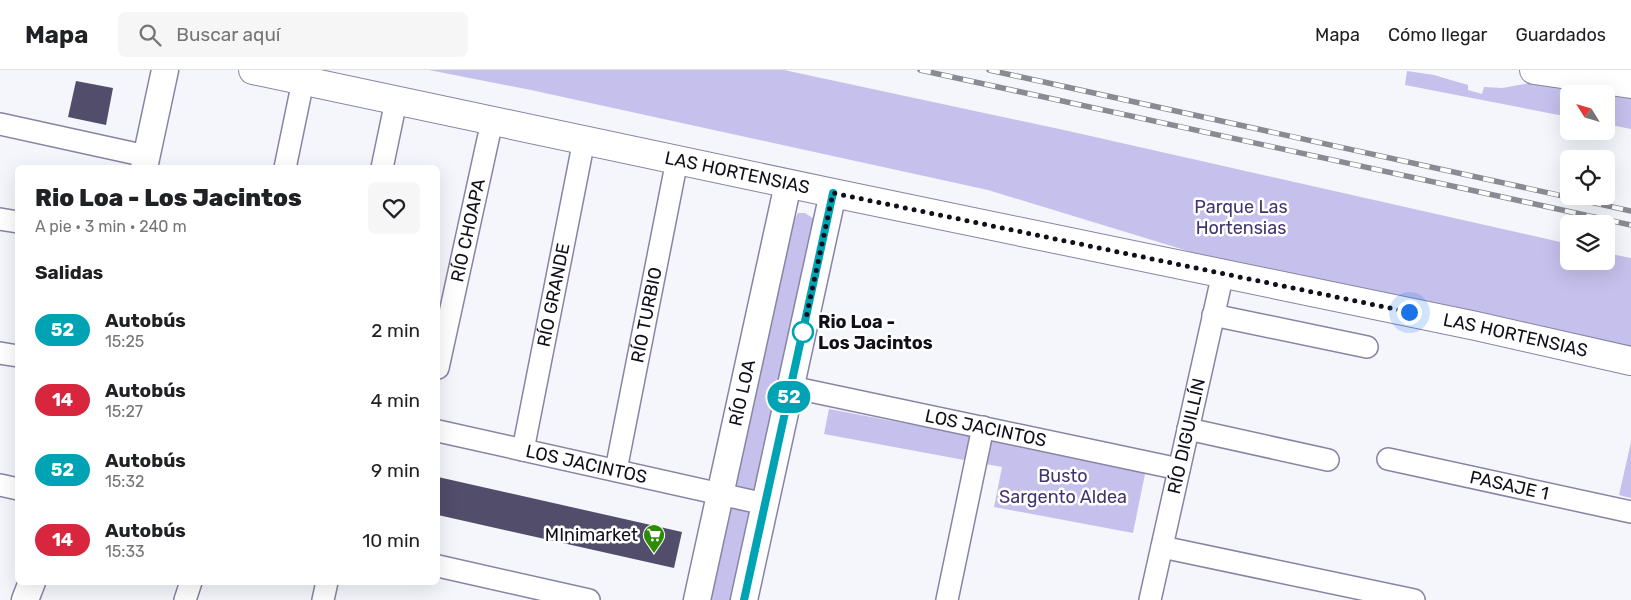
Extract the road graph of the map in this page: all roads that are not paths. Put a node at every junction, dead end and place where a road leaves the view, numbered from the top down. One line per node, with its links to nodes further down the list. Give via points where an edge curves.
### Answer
1 (166, 70): 11 (street)
2 (253, 70): 4 (main road, LAS HORTENSIAS)
3 (1534, 70): 5 (main road)
4 (303, 81): 6 (main road, LAS HORTENSIAS); 12 (street)
5 (1631, 84)
6 (396, 101): 7 (main road, LAS HORTENSIAS); 13 (street)
7 (492, 121): 9 (main road, LAS HORTENSIAS); 23 (street, RÍO CHOAPA)
8 (0, 124): 11 (street)
9 (584, 140): 10 (main road, LAS HORTENSIAS); 29 (street, RÍO GRANDE)
10 (677, 160): 14 (main road, LAS HORTENSIAS); 33 (street, RÍO TURBIO)
11 (145, 162)
12 (286, 165)
13 (383, 165)
14 (788, 184): 15 (main road, LAS HORTENSIAS); 36 (street, RÍO LOA)
15 (833, 193): 18 (main road, LAS HORTENSIAS); 25 (street)
16 (0, 219): 17 (street)
17 (15, 222)
18 (1223, 273): 19 (street, RÍO DIGUILLÍN); 24 (main road, LAS HORTENSIAS)
19 (1213, 315): 20 (street); 27 (street, RÍO DIGUILLÍN)
20 (1367, 347)
21 (0, 353): 22 (street)
22 (15, 356)
23 (440, 359)
24 (1631, 361)
25 (791, 387): 26 (street, LOS JACINTOS); 37 (street)
26 (983, 427): 32 (street, LOS JACINTOS); 50 (street)
27 (1188, 429): 31 (street); 32 (street, RÍO DIGUILLÍN)
28 (440, 431): 29 (street, LOS JACINTOS)
29 (523, 450): 33 (street, LOS JACINTOS)
30 (1388, 459): 38 (street, PASAJE 1)
31 (1328, 460)
32 (1180, 469): 39 (street, RÍO DIGUILLÍN)
33 (616, 470): 36 (street, LOS JACINTOS)
34 (0, 485): 35 (street)
35 (15, 488)
36 (720, 494): 37 (street, LOS JACINTOS); 48 (street, RÍO LOA)
37 (765, 504): 49 (street)
38 (1631, 512)
39 (1162, 547): 51 (street, RÍO DIGUILLÍN); 52 (street)
40 (440, 566): 47 (street)
41 (31, 585): 44 (street)
42 (190, 585): 45 (street)
43 (326, 585): 46 (street)
44 (25, 600)
45 (185, 600)
46 (323, 600)
47 (589, 600)
48 (697, 600)
49 (744, 600)
50 (947, 600)
51 (1150, 600)
52 (1414, 600)

